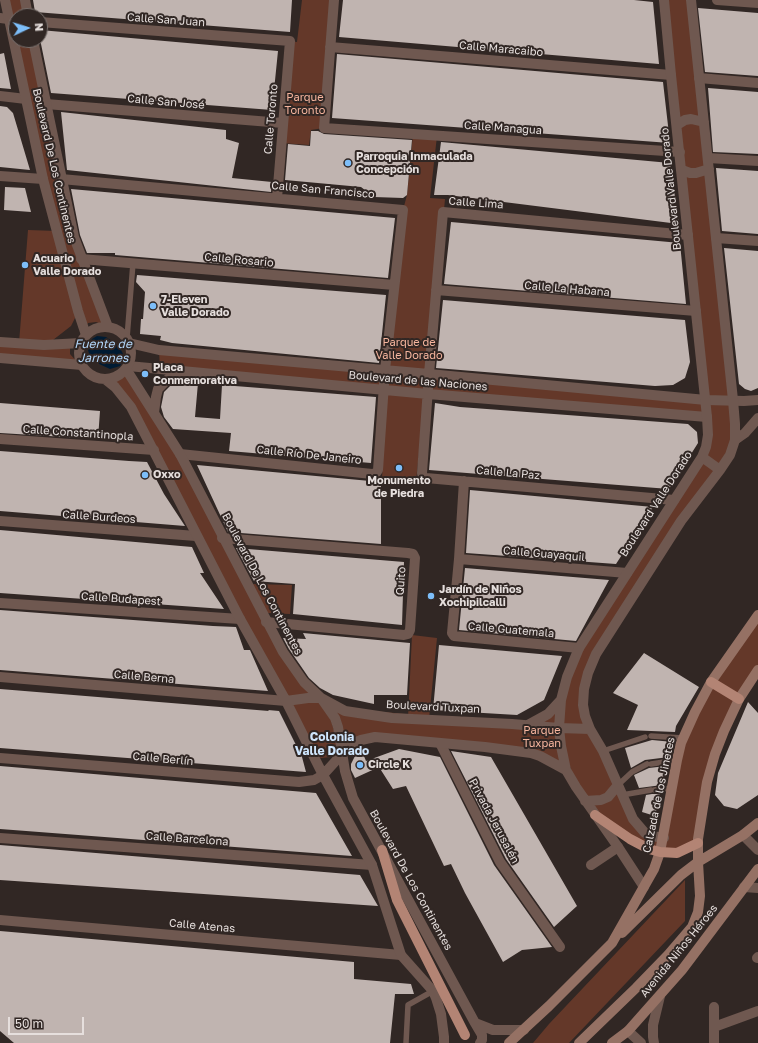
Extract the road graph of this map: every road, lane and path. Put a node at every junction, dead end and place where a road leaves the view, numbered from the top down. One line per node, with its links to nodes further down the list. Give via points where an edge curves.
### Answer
1 (5, 0): 7 (street, Boulevard De Los Continentes)
2 (334, 0): 10 (street)
3 (664, 0): 12 (street, Boulevard Valle Dorado)
4 (691, 0): 13 (street)
5 (717, 0): 6 (street)
6 (758, 3)
7 (4, 18): 16 (street, Boulevard De Los Continentes)
8 (48, 23): 9 (street, Calle San Juan)
9 (290, 41): 19 (street, Calle Toronto)
10 (330, 46): 12 (street, Calle Maracaibo); 23 (street, Calle Managua, via 324,128)
11 (35, 48): 17 (street, Boulevard De Los Continentes)
12 (671, 75): 20 (street, Boulevard Valle Dorado)
13 (699, 78): 14 (street); 18 (street)
14 (758, 83)
15 (0, 96): 16 (street)
16 (26, 99): 22 (street, Boulevard De Los Continentes)
17 (46, 104): 19 (street, Calle San José); 21 (street, Boulevard De Los Continentes)
18 (704, 122): 20 (street, via 691,119); 24 (street)
19 (283, 123): 31 (street, Calle Toronto)
20 (677, 125): 23 (street, Boulevard Valle Dorado)
21 (52, 135): 22 (street); 30 (street, Boulevard De Los Continentes)
22 (34, 138): 29 (street, Boulevard De Los Continentes)
23 (680, 152): 27 (street, Boulevard Valle Dorado)
24 (708, 158): 25 (street); 26 (street)
25 (758, 161)
26 (709, 169): 27 (street, via 696,173); 33 (street)
27 (682, 170): 32 (street, Boulevard Valle Dorado)
28 (0, 176): 29 (street)
29 (43, 179): 41 (street, Boulevard De Los Continentes)
30 (61, 179): 31 (street, Calle San Francisco); 35 (street, Boulevard De Los Continentes, via 74,237)
31 (277, 198): 37 (street, Calle San Francisco, via 403,210)
32 (688, 235): 38 (street, Calle Lima, via 444,211); 39 (street, Boulevard Valle Dorado)
33 (716, 238): 34 (street); 54 (street)
34 (758, 241)
35 (82, 259): 36 (street, Calle Rosario); 40 (street, Boulevard De Los Continentes)
36 (133, 263): 37 (street, Calle Rosario); 42 (lane)
37 (394, 285): 47 (street, Calle San Francisco)
38 (436, 290): 39 (street, Calle La Habana); 49 (street, Calle Lima)
39 (696, 311): 53 (street, Boulevard Valle Dorado)
40 (108, 327): 41 (street, via 92,330); 42 (street, via 118,330)
41 (84, 339): 43 (street, via 44,345); 45 (street, via 80,350)
42 (128, 340): 46 (street, via 131,358); 47 (street, Boulevard de las Naciones, via 159,350)
43 (0, 342)
44 (0, 358): 45 (street)
45 (82, 365): 50 (street, via 92,375)
46 (127, 367): 48 (street, Boulevard de las Naciones); 50 (street, via 117,376); 56 (street, Boulevard De Los Continentes)
47 (385, 370): 49 (street, Boulevard de las Naciones); 51 (street, Calle San Francisco)
48 (180, 372): 51 (street, Boulevard de las Naciones); 56 (street, via 158,389)
49 (429, 374): 52 (street, Calle Lima); 53 (street, Boulevard de las Naciones)
50 (105, 379): 61 (street, via 131,407)
51 (383, 390): 52 (street, Boulevard de las Naciones); 62 (street, Calle Río De Janeiro, via 376,473)
52 (428, 394): 57 (street, Boulevard de las Naciones); 65 (street, Calle La Paz, via 423,477)
53 (706, 400): 54 (street, Boulevard de las Naciones); 57 (street, Boulevard Valle Dorado)
54 (733, 400): 55 (street, Boulevard de las Naciones); 60 (street)
55 (758, 400)
56 (154, 413): 62 (street, Boulevard De Los Continentes)
57 (707, 417): 63 (street, Boulevard Valle Dorado, via 708,435)
58 (758, 418): 60 (street)
59 (0, 440): 61 (street, Calle Constantinopla)
60 (735, 440): 64 (street, via 730,455)
61 (154, 450): 68 (street)
62 (180, 454): 69 (street, Boulevard De Los Continentes)
63 (702, 457): 64 (street); 66 (street, Boulevard Valle Dorado)
64 (720, 470): 86 (street, via 681,521 596,654 584,689 583,705)
65 (464, 481): 66 (street, Calle La Paz); 70 (street, Calle Guatemala)
66 (674, 500): 71 (street, Boulevard Valle Dorado)
67 (0, 521): 68 (street, Calle Burdeos)
68 (196, 536): 74 (street)
69 (222, 538): 75 (street, Boulevard De Los Continentes); 75 (street, Quito, via 408,552 415,558 408,634)
70 (459, 559): 71 (street, Calle Guayaquil); 76 (street, Calle Guatemala, via 452,633 454,636)
71 (627, 573): 76 (street, Boulevard Valle Dorado)
72 (0, 603): 74 (street, Calle Budapest)
73 (758, 614): 79 (main road, Calzada de los Jinetes)
74 (240, 619): 83 (street)
75 (266, 622): 80 (street, Boulevard De Los Continentes, via 304,682)
76 (579, 648): 82 (street, Boulevard Valle Dorado)
77 (758, 670): 81 (main road)
78 (0, 677): 83 (street, Calle Berna)
79 (711, 682): 81 (main road); 87 (main road, Calzada de los Jinetes)
80 (321, 698): 83 (street); 84 (street, Boulevard Tuxpan, via 345,711 392,718); 90 (street, Boulevard De Los Continentes, via 338,727)
81 (739, 699): 103 (main road, via 724,731 707,782)
82 (561, 700): 84 (street, via 548,714); 85 (street, Boulevard Valle Dorado)
83 (286, 702): 94 (street)
84 (528, 724): 85 (street, Boulevard Tuxpan)
85 (560, 728): 86 (street, Boulevard Tuxpan); 93 (street, Boulevard Valle Dorado)
86 (590, 729): 89 (street)
87 (683, 738): 89 (lane, via 648,737); 92 (main road, Calzada de los Jinetes)
88 (440, 743): 90 (street, via 375,738 351,744); 93 (street, via 535,753); 118 (street, Privada Jerusalén, via 500,862)
89 (603, 751): 96 (street)
90 (342, 754): 94 (street); 105 (street, Boulevard De Los Continentes, via 353,798)
91 (0, 758): 94 (street, Calle Berlín, via 299,782 314,780)
92 (677, 760): 95 (main road, Calzada de los Jinetes); 96 (lane, via 649,764 632,772)
93 (566, 770): 97 (street, Boulevard Valle Dorado)
94 (323, 775): 109 (street)
95 (672, 788): 96 (lane); 102 (main road, Calzada de los Jinetes)
96 (620, 790): 97 (street, via 601,800); 102 (street, via 633,819 645,833)
97 (585, 801): 98 (street, Boulevard Valle Dorado)
98 (595, 815): 104 (street, Boulevard Valle Dorado); 107 (main road, via 630,839)
99 (758, 823): 100 (main road)
100 (742, 835): 106 (street); 108 (main road)
101 (0, 838): 109 (street, Calle Barcelona)
102 (664, 838): 107 (main road, Calzada de los Jinetes)
103 (698, 843): 107 (main road, via 677,853); 108 (main road)
104 (618, 847): 110 (street); 113 (street, Boulevard Valle Dorado)
105 (382, 850): 124 (street, Boulevard De Los Continentes); 128 (main road, via 397,900)
106 (758, 850)
107 (660, 852): 113 (main road, Calzada de los Jinetes)
108 (698, 862): 117 (main road, via 666,889); 134 (main road, via 700,896 698,912 692,927 636,988)
109 (372, 865): 119 (street)
110 (591, 865)
111 (758, 869): 112 (main road, Avenida Niños Héroes)
112 (755, 878): 114 (main road, Avenida Niños Héroes)
113 (644, 887): 117 (main road, Calzada de los Jinetes)
114 (744, 887): 115 (street); 121 (main road, Avenida Niños Héroes)
115 (758, 888)
116 (0, 920): 119 (street, Calle Atenas)
117 (612, 943): 126 (main road, Calzada de los Jinetes)
118 (560, 947)
119 (401, 955): 120 (street)
120 (433, 991): 130 (street); 131 (lane, via 408,1004)
121 (660, 996): 127 (main road, Avenida Niños Héroes); 129 (street, via 652,1025)
122 (714, 1007): 125 (street)
123 (758, 1011): 125 (street)
124 (475, 1023): 126 (street, via 493,1030); 132 (street, Boulevard De Los Continentes, via 482,1035)
125 (714, 1027): 137 (street)
126 (524, 1030): 133 (main road, Calzada de los Jinetes)
127 (628, 1031): 135 (main road, Avenida Niños Héroes); 136 (street)
128 (465, 1035)
129 (653, 1040): 136 (street)
130 (446, 1041)
131 (406, 1043)
132 (480, 1043)
133 (509, 1043)
134 (579, 1043)
135 (612, 1043)
136 (641, 1043)
137 (714, 1043)

